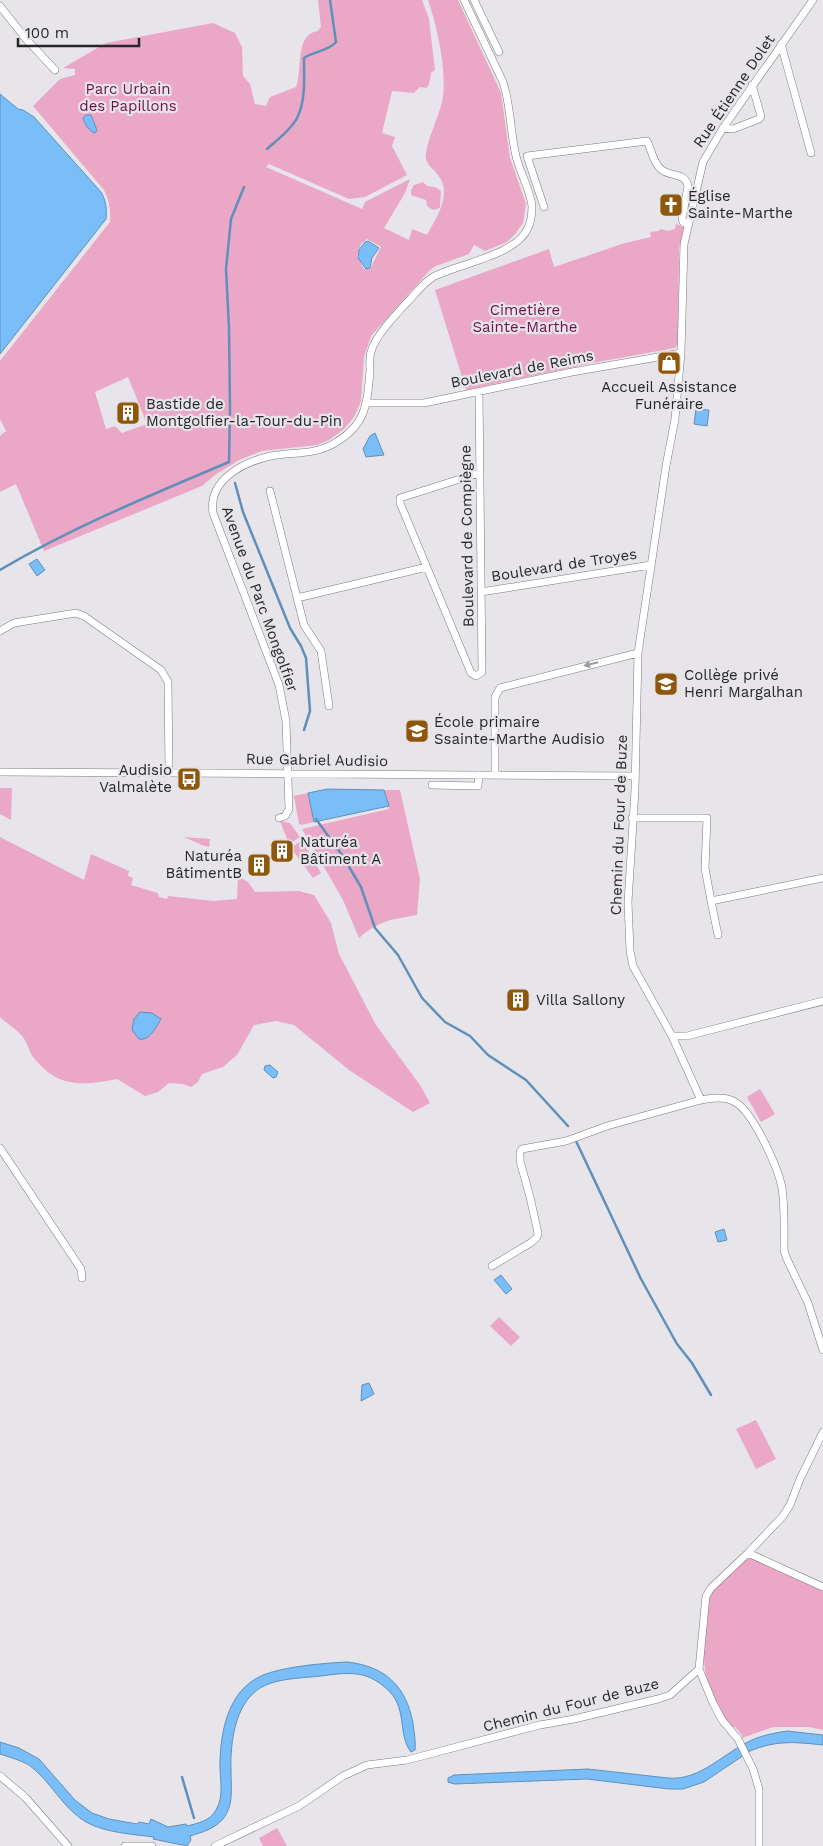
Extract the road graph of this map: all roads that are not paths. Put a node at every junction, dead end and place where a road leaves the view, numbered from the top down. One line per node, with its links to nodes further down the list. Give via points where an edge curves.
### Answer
1 (464, 0): 15 (street, Avenue du Parc Mongolfier, via 507,94 516,156 532,214 528,229 514,245 432,278 412,298 371,352)
2 (474, 0): 6 (street)
3 (813, 0): 5 (street, Rue Étienne Dolet)
4 (0, 6): 7 (street)
5 (782, 44): 8 (street, Rue Étienne Dolet); 10 (street)
6 (499, 52)
7 (55, 70)
8 (752, 85): 9 (street, Rue Étienne Dolet); 9 (street, via 761,116 759,119 734,129)
9 (723, 128): 12 (street, Rue Étienne Dolet, via 703,162)
10 (811, 154)
11 (544, 207): 12 (street, via 527,156 647,141 661,170 687,180 682,219)
12 (688, 224): 13 (street, Rue Étienne Dolet, via 684,244)
13 (681, 353): 14 (street, Boulevard de Reims); 18 (street, Chemin du Four de Buze, via 675,419)
14 (479, 392): 15 (street, Boulevard de Reims, via 424,403); 16 (street, Boulevard de Compiègne)
15 (367, 403): 27 (street, Avenue du Parc Mongolfier, via 359,422 344,438 326,448 272,456 233,472 216,488 212,505 279,685 286,721)
16 (479, 473): 19 (street, via 400,498); 20 (street, Boulevard de Compiègne)
17 (270, 491): 21 (street)
18 (651, 565): 20 (street, Boulevard de Troyes); 23 (street, Chemin du Four de Buze)
19 (427, 567): 20 (street, Boulevard de Compiègne, via 471,673 476,676 482,672); 21 (street)
20 (481, 592)
21 (296, 598): 24 (street, via 304,625 321,650)
22 (0, 631): 26 (street, via 14,623 76,613 161,670 168,682)
23 (638, 653): 29 (street, one-way to 29, via 500,688 495,697); 30 (street, Chemin du Four de Buze)
24 (330, 706)
25 (0, 772): 26 (street, Rue Gabriel Audisio)
26 (169, 773): 27 (street, Rue Gabriel Audisio)
27 (288, 773): 28 (street, Rue Gabriel Audisio); 32 (street, Avenue du Parc Mongolfier, via 289,809 285,816)
28 (478, 775): 29 (street, Rue Gabriel Audisio); 31 (street, via 478,786)
29 (495, 775): 30 (street, Rue Gabriel Audisio)
30 (635, 776): 33 (street, Chemin du Four de Buze)
31 (432, 786)
32 (279, 818)
33 (632, 818): 35 (street, via 707,818 705,868); 38 (street, Chemin du Four de Buze, via 628,902 630,951 633,966)
34 (823, 878): 35 (street)
35 (711, 901): 36 (street)
36 (718, 935)
37 (823, 1001): 38 (street, via 687,1036)
38 (672, 1036): 39 (street, Chemin du Four de Buze)
39 (701, 1100): 41 (street, via 566,1141 522,1149 520,1161 537,1237); 43 (street, via 734,1101 764,1142 782,1188 784,1250 808,1303)
40 (0, 1148): 42 (street, via 81,1269)
41 (492, 1266)
42 (82, 1278)
43 (823, 1350)
44 (823, 1432): 45 (street, via 787,1511)
45 (748, 1553): 46 (street); 47 (street, via 706,1596)
46 (823, 1587)
47 (699, 1669): 52 (street, Chemin du Four de Buze, via 670,1695 658,1699 540,1724 407,1760 367,1764 296,1808); 53 (street, via 722,1720 738,1739 753,1769 759,1789)
48 (0, 1776): 49 (street, via 25,1797)
49 (68, 1846)
50 (125, 1846): 51 (street)
51 (152, 1846)
52 (215, 1846)
53 (759, 1846)

